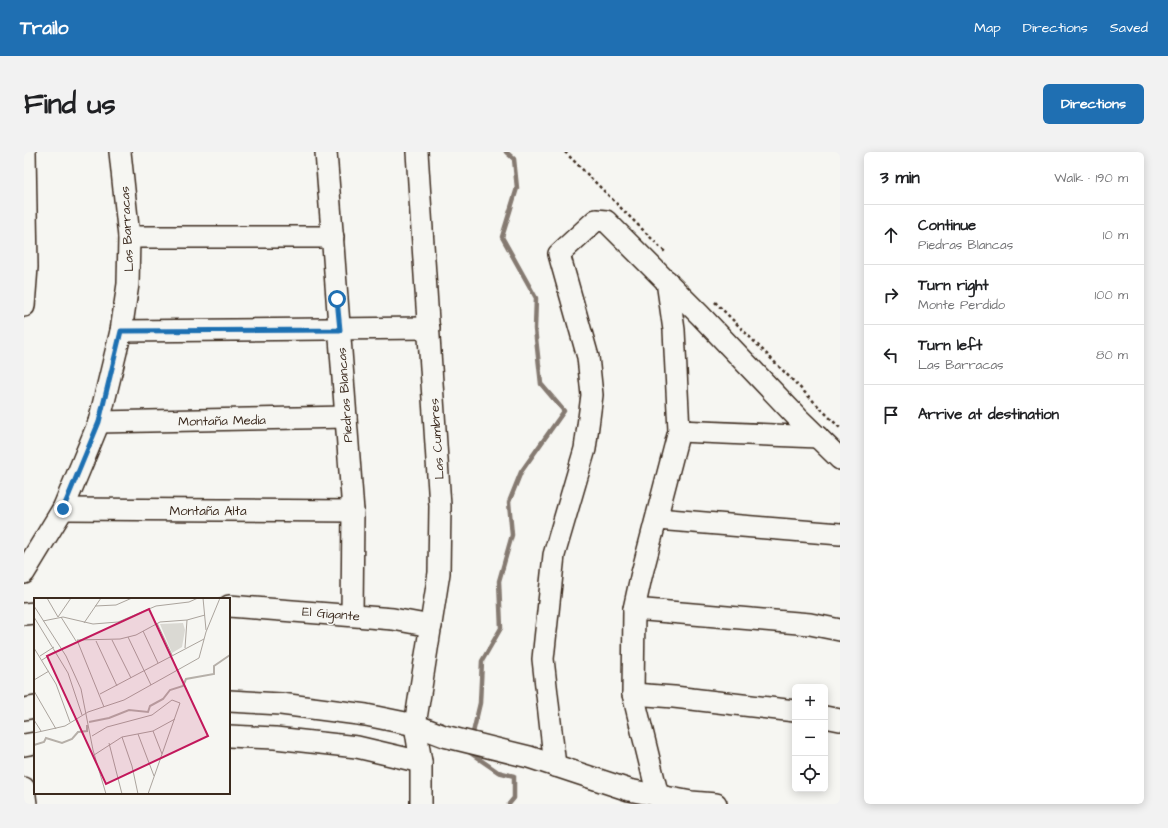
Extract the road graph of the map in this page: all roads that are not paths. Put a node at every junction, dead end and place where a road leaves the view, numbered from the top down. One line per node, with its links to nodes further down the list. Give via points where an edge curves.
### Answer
1 (25, 152): 8 (street, via 27,267)
2 (120, 152): 5 (street, Las Barracas)
3 (326, 152): 6 (street, Piedras Blancas)
4 (417, 152): 9 (street, Las Cumbres)
5 (129, 237): 6 (street); 11 (street, Las Barracas, via 128,284)
6 (333, 237): 10 (street, Piedras Blancas)
7 (667, 281): 14 (street, via 674,330); 15 (street); 41 (street, via 606,221 596,220 559,254 588,357 592,395 585,449 554,555 542,659)
8 (24, 306)
9 (429, 328): 10 (street); 27 (street, Las Cumbres, via 440,506 439,573)
10 (340, 330): 11 (street); 12 (street, Piedras Blancas)
11 (121, 331): 13 (street, Las Barracas)
12 (346, 418): 13 (street, Montaña Media); 18 (street, Piedras Blancas)
13 (99, 422): 17 (street, Las Barracas)
14 (679, 431): 15 (street); 19 (street)
15 (818, 438): 16 (street)
16 (840, 459)
17 (63, 509): 18 (street, Montaña Alta); 21 (street, Las Barracas)
18 (353, 511): 26 (street, Piedras Blancas)
19 (657, 519): 20 (street); 23 (street)
20 (840, 534)
21 (24, 573)
22 (230, 606): 26 (street, El Gigante)
23 (634, 609): 28 (street, via 810,624); 29 (street)
24 (34, 613): 25 (street)
25 (24, 614)
26 (352, 615): 27 (street, El Gigante)
27 (431, 626): 36 (street, Las Cumbres)
28 (840, 630)
29 (633, 694): 33 (street); 43 (street)
30 (230, 701): 36 (street, via 312,708)
31 (34, 707): 32 (street)
32 (24, 709)
33 (792, 711)
34 (828, 718): 35 (street)
35 (840, 720)
36 (415, 725): 40 (street, Las Cumbres); 41 (street, via 444,736)
37 (230, 736): 40 (street, via 357,747)
38 (34, 743): 39 (street)
39 (24, 745)
40 (421, 762): 45 (street, Las Cumbres)
41 (555, 766): 43 (street, via 629,790)
42 (24, 788): 44 (street)
43 (658, 796): 46 (street)
44 (26, 804)
45 (421, 804)
46 (716, 804)

